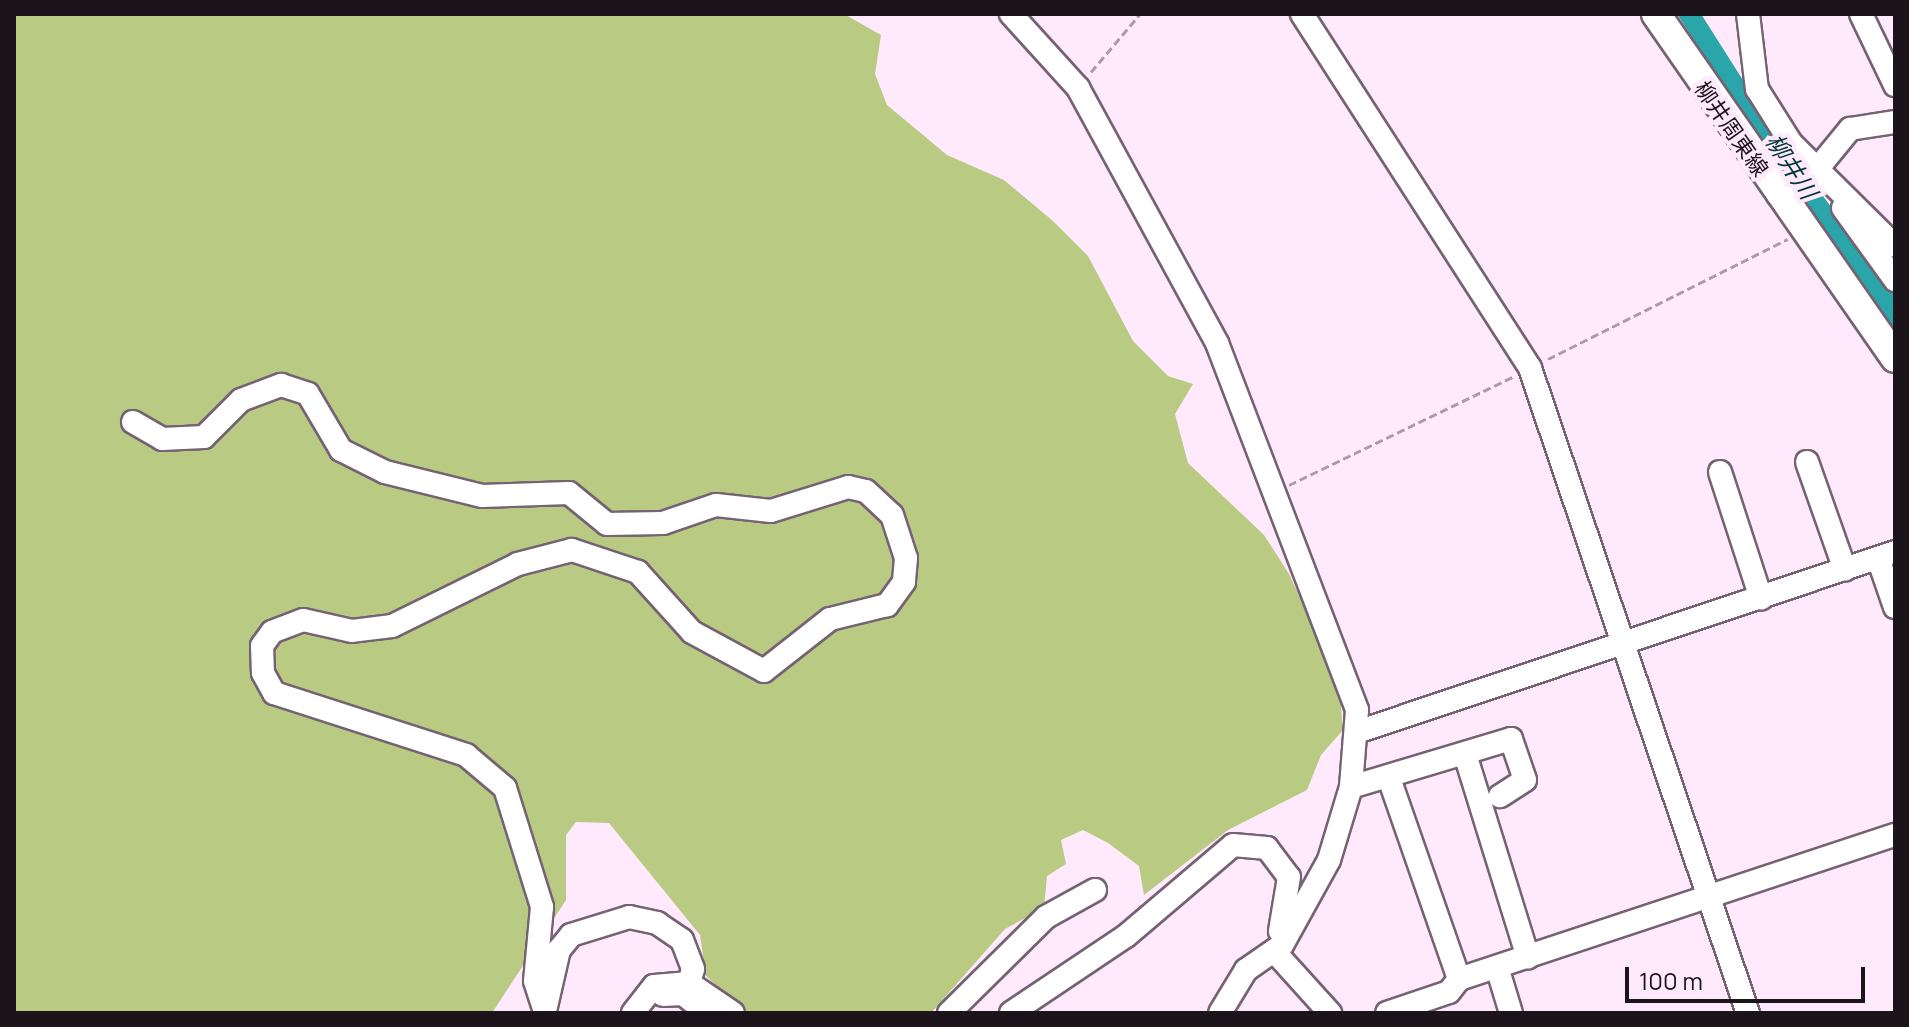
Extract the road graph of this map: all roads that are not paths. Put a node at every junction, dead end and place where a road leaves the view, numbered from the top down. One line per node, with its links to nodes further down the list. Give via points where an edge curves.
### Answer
1 (1011, 14): 22 (street, via 1078,88 1217,343 1352,690)
2 (1302, 14): 21 (street, via 1530,368)
3 (1656, 14): 9 (main road, 柳井周東線)
4 (1748, 14): 8 (street, via 1757,89)
5 (1861, 14): 6 (street)
6 (1895, 85)
7 (1895, 122): 8 (street, via 1850,129)
8 (1813, 170): 9 (street); 10 (street)
9 (1782, 193): 13 (main road, 柳井周東線)
10 (1841, 195): 11 (street); 12 (street, via 1846,217)
11 (1895, 246)
12 (1895, 280)
13 (1895, 358)
14 (133, 422): 37 (street, via 162,439 204,437 241,400 281,385 308,394 341,450 385,472 482,496 569,493 607,524 663,523 716,505 771,511 848,487 866,491 892,515 906,558 904,582 887,605 830,619 764,671 692,632 638,572 572,550 518,564 392,626 352,631 303,620 272,632 262,646 263,673 274,693 466,755 505,788 542,907 535,981)
15 (1807, 462): 18 (street)
16 (1720, 472): 19 (street)
17 (1887, 555): 18 (street); 20 (street)
18 (1845, 570): 19 (street)
19 (1761, 598): 21 (street)
20 (1895, 607)
21 (1624, 644): 22 (street); 29 (street)
22 (1357, 732): 25 (street)
23 (1465, 754): 24 (street); 26 (street, via 1511,739 1525,780); 31 (street)
24 (1389, 778): 25 (street); 33 (street)
25 (1351, 787): 30 (street, via 1329,860)
26 (1500, 796)
27 (1895, 835): 29 (street)
28 (1095, 890): 40 (street, via 1046,917)
29 (1710, 899): 31 (street); 46 (street)
30 (1274, 951): 41 (street, via 1291,898 1289,877 1267,848 1233,845 1126,936); 42 (street, via 1246,970); 43 (street)
31 (1528, 957): 32 (street)
32 (1497, 967): 33 (street); 45 (street)
33 (1459, 979): 36 (street, via 1449,992)
34 (689, 983): 35 (street, via 654,986); 37 (street, via 691,954 682,940 657,923 608,919 571,935 559,950); 39 (street)
35 (637, 1006): 38 (street, via 683,994)
36 (1419, 1008): 44 (street)
37 (545, 1012)
38 (707, 1013)
39 (733, 1013)
40 (949, 1013)
41 (1011, 1013)
42 (1220, 1013)
43 (1330, 1013)
44 (1387, 1013)
45 (1511, 1013)
46 (1748, 1013)

